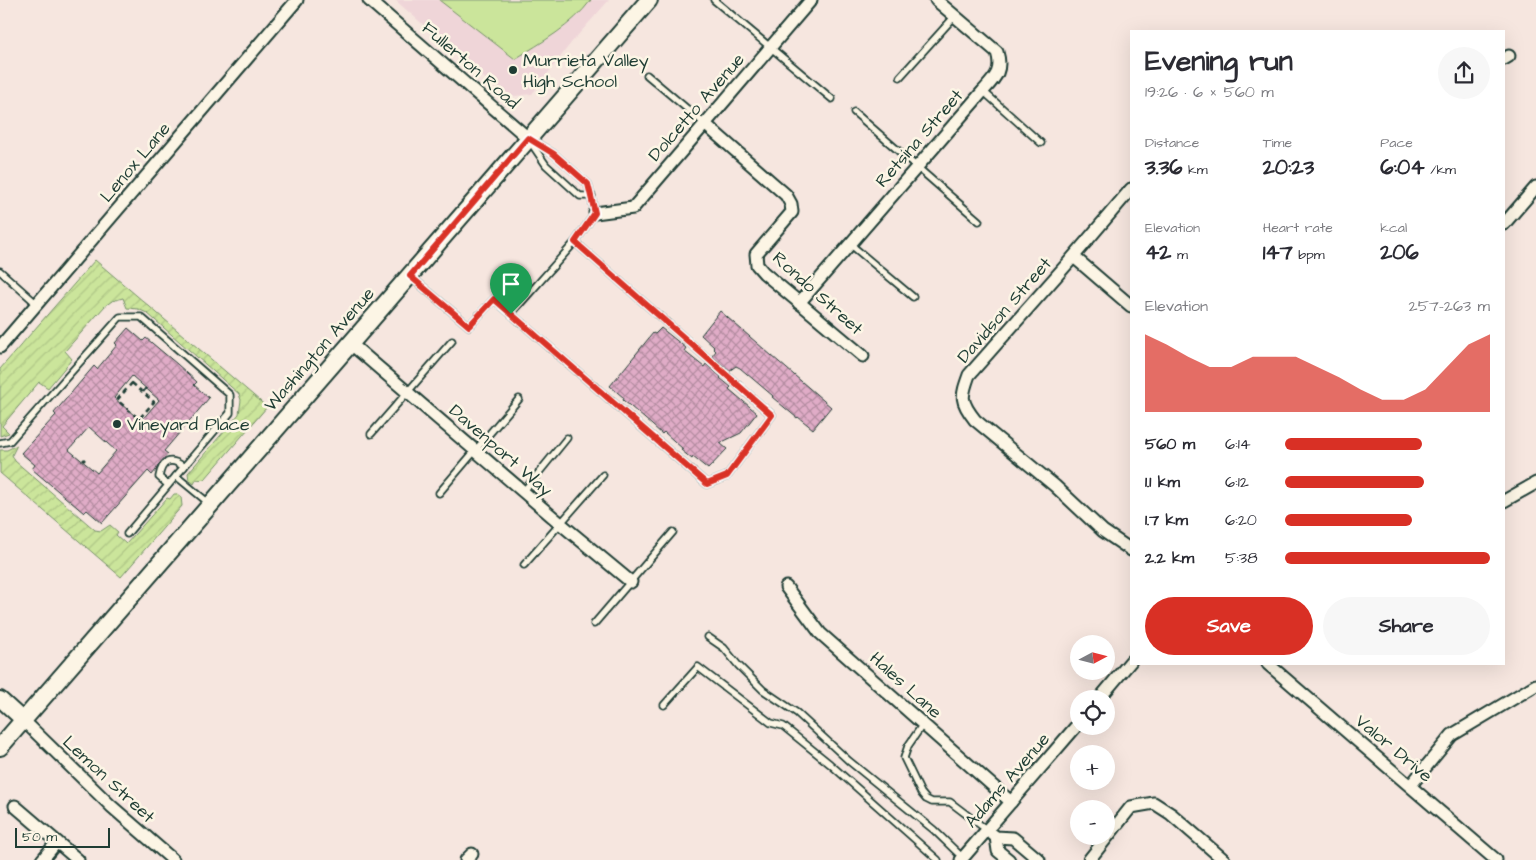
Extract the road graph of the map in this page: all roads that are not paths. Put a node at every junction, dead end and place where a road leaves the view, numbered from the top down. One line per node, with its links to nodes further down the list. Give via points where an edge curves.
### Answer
1 (297, 0): 31 (street, Lenox Lane)
2 (369, 0): 15 (street, Fullerton Road)
3 (648, 0): 15 (main road, Washington Avenue)
4 (714, 0): 8 (lane)
5 (812, 0): 8 (street, Dolcetto Avenue)
6 (936, 0): 7 (street, Retsina Street)
7 (955, 16): 10 (lane); 11 (street, Retsina Street, via 997,52 999,70)
8 (771, 47): 12 (lane); 14 (street, Dolcetto Avenue)
9 (646, 75): 14 (lane)
10 (900, 77)
11 (983, 91): 16 (lane); 17 (street, Retsina Street)
12 (832, 99)
13 (854, 112): 17 (lane)
14 (705, 124): 21 (street, Dolcetto Avenue, via 633,208); 30 (street, Rondo Street, via 786,195 791,204 792,212 756,254 758,265 764,272)
15 (528, 138): 20 (lane, via 554,154 588,184); 20 (lane, via 546,165 580,196); 28 (main road, Washington Avenue)
16 (1041, 143)
17 (917, 167): 22 (lane); 25 (street, Retsina Street)
18 (1536, 186): 23 (street)
19 (1130, 190): 26 (street, Davidson Street)
20 (592, 196): 21 (lane)
21 (595, 213): 24 (lane)
22 (979, 221)
23 (1505, 223)
24 (575, 242): 33 (lane); 33 (lane, via 772,415 727,476 707,484)
25 (850, 244): 29 (lane); 30 (street, Retsina Street)
26 (1074, 256): 32 (street); 56 (street, Davidson Street, via 969,375 963,391 964,407 1103,530)
27 (0, 271): 31 (lane)
28 (410, 276): 33 (lane, via 469,326 494,299); 35 (main road, Washington Avenue)
29 (913, 297)
30 (799, 303): 37 (street, Rondo Street)
31 (37, 304): 36 (street, Lenox Lane)
32 (1130, 305)
33 (511, 314)
34 (452, 341): 38 (lane)
35 (350, 343): 38 (street, Davenport Way); 52 (main road, Washington Avenue)
36 (0, 347)
37 (863, 356)
38 (408, 392): 40 (lane); 43 (street, Davenport Way)
39 (519, 399): 43 (lane)
40 (371, 434)
41 (567, 438): 49 (lane)
42 (0, 443): 44 (lane, via 10,441 120,317 140,317 230,395 230,413)
43 (475, 450): 49 (street, Davenport Way); 50 (lane)
44 (184, 467): 46 (lane); 48 (lane, via 167,461 159,476)
45 (603, 475): 53 (lane)
46 (176, 476): 48 (lane); 52 (lane)
47 (1536, 483): 51 (street)
48 (168, 485): 55 (lane)
49 (523, 492): 53 (street, Davenport Way)
50 (439, 493)
51 (1505, 500)
52 (210, 504): 68 (main road, Washington Avenue)
53 (560, 524): 57 (lane); 58 (street, Davenport Way)
54 (673, 532): 58 (lane)
55 (127, 534)
56 (1130, 549)
57 (524, 565)
58 (631, 582): 60 (lane)
59 (786, 587): 69 (street, Hales Lane, via 820,633)
60 (594, 624)
61 (708, 637): 78 (lane, via 724,648 763,690 797,713 934,830)
62 (1130, 662): 65 (street)
63 (1269, 665): 72 (street, Valor Drive)
64 (1536, 685): 72 (street, via 1452,735)
65 (1107, 690)
66 (0, 699): 68 (street)
67 (664, 705): 82 (lane, via 698,667 772,723 790,731)
68 (22, 720): 71 (main road, Washington Avenue); 81 (street, Lemon Street, via 111,806)
69 (924, 724): 73 (street, Hales Lane); 75 (lane, via 908,746 904,758 921,793 932,802 950,802)
70 (1070, 733): 73 (street, Adams Avenue)
71 (0, 747)
72 (1411, 785): 86 (street, Valor Drive)
73 (1011, 802): 75 (street, Adams Avenue)
74 (15, 806): 76 (street)
75 (991, 834): 77 (street, via 1013,838); 78 (street, Adams Avenue); 83 (street, via 998,851)
76 (57, 842): 79 (street); 80 (street)
77 (1032, 858)
78 (962, 859)
79 (42, 860)
80 (78, 860)
81 (173, 860)
82 (938, 860)
83 (1009, 860)
84 (1088, 860): 85 (street, via 1131,807 1154,803)
85 (1224, 860)
86 (1496, 860)

